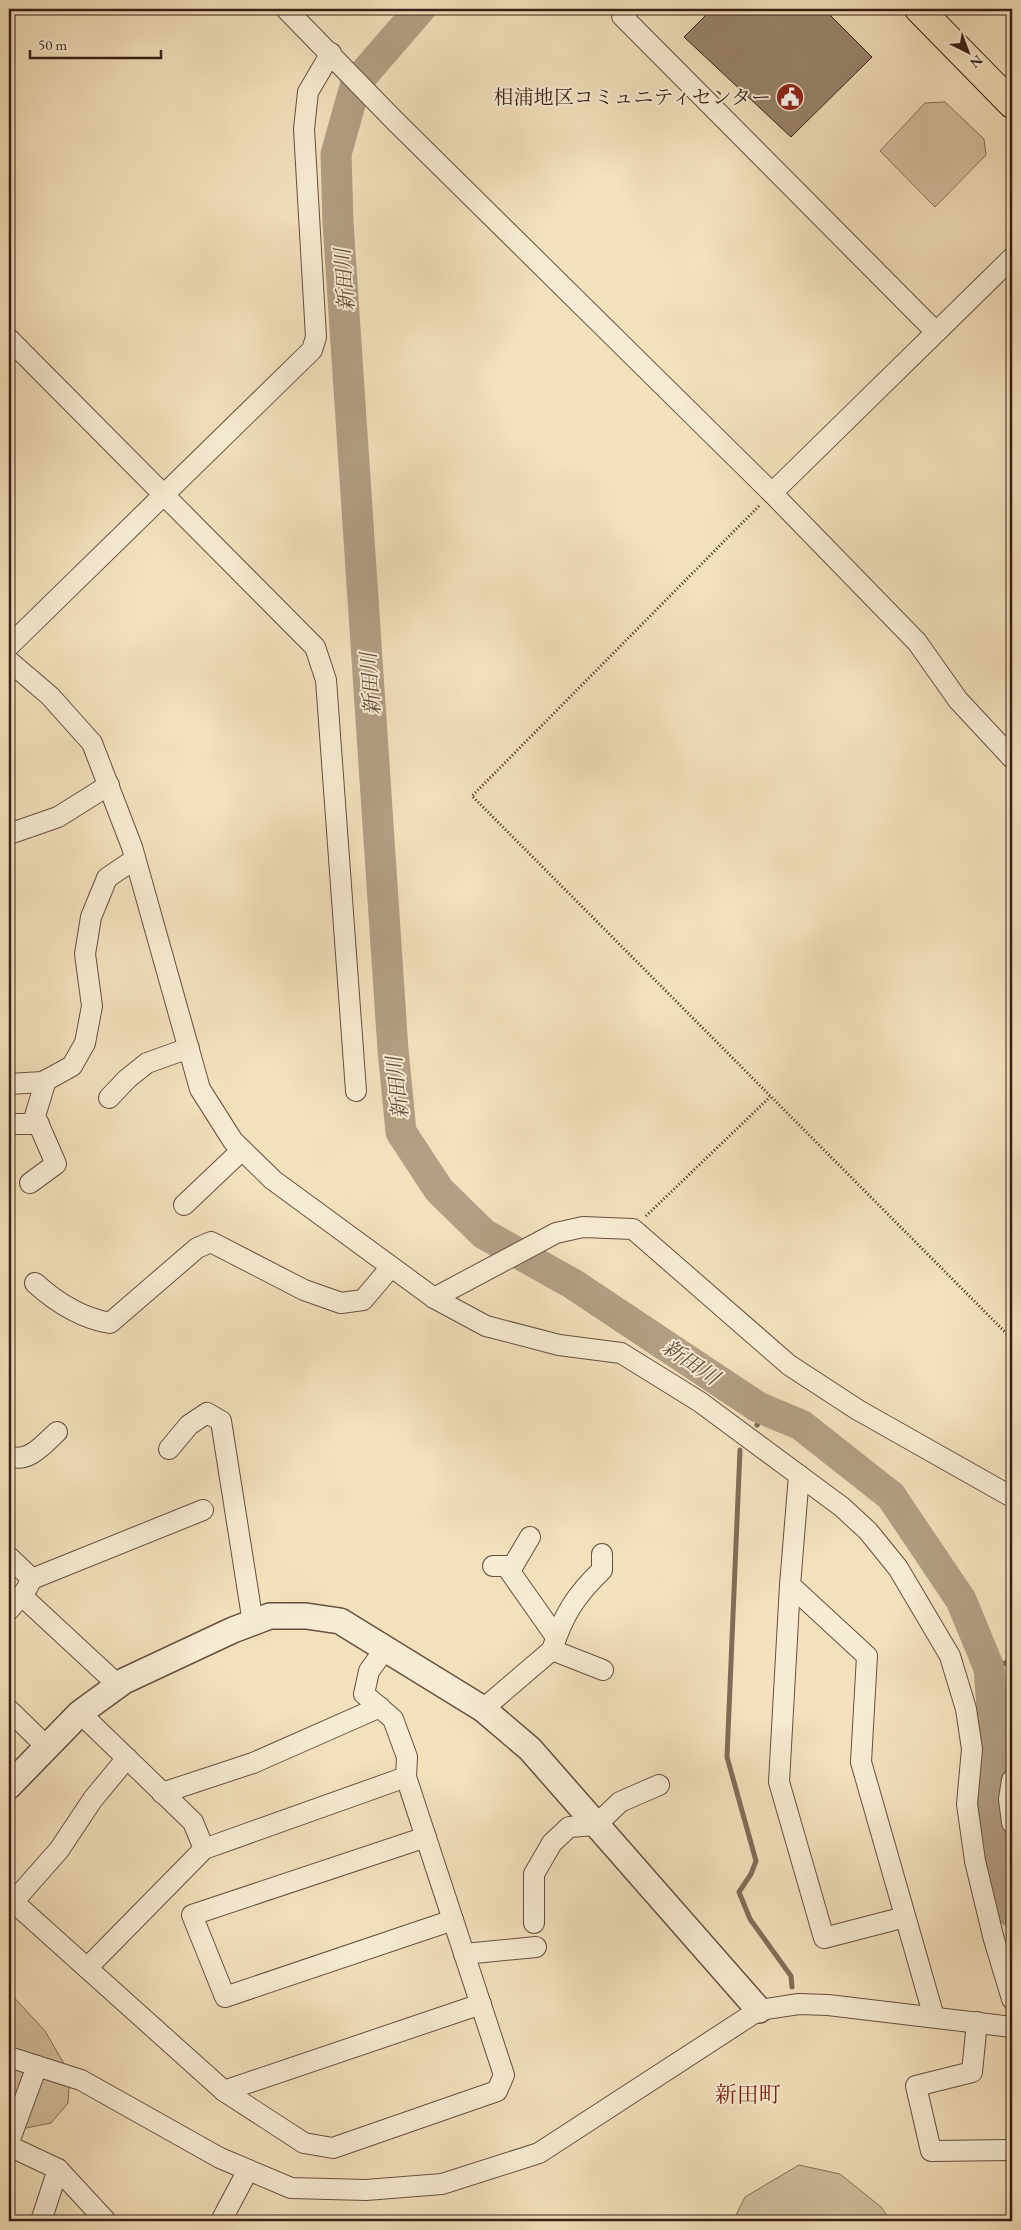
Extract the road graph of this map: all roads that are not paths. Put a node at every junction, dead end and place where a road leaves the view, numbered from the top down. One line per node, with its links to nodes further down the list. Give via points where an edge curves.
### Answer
1 (286, 9): 4 (street)
2 (629, 9): 7 (street, via 622,16)
3 (919, 9): 5 (main road)
4 (331, 53): 9 (street, via 395,121); 10 (street, via 308,92 304,129 316,337 312,350)
5 (1012, 104)
6 (1012, 258): 7 (street)
7 (936, 332): 9 (street)
8 (9, 339): 10 (street)
9 (772, 493): 13 (street, via 917,642 958,700)
10 (164, 495): 11 (street); 20 (street, via 315,647 326,680)
11 (9, 646)
12 (9, 661): 14 (street, via 50,696 92,743)
13 (1012, 758)
14 (109, 785): 15 (street, via 58,817); 16 (street)
15 (9, 834)
16 (135, 859): 17 (street); 18 (street, via 107,878 91,917 85,954 92,1006 85,1043 72,1066)
17 (189, 1048): 21 (street, via 147,1063); 24 (street, via 200,1090)
18 (46, 1080): 19 (street); 23 (street, via 35,1116)
19 (9, 1084)
20 (356, 1091)
21 (109, 1098)
22 (9, 1124): 23 (street)
23 (39, 1124): 25 (street, via 56,1164)
24 (242, 1150): 26 (street); 27 (street, via 273,1180)
25 (30, 1183)
26 (184, 1206)
27 (391, 1267): 28 (street, via 363,1300 341,1303 304,1290 211,1242 197,1248 110,1323 93,1320 56,1301); 29 (street)
28 (36, 1283)
29 (434, 1298): 33 (street, via 486,1326 558,1345 621,1353 700,1402); 34 (street, via 556,1234 583,1227 633,1229 789,1365 858,1410)
30 (57, 1432): 32 (street, via 29,1456 16,1459)
31 (169, 1449): 41 (street, via 189,1424 207,1413 221,1421)
32 (9, 1456)
33 (799, 1475): 39 (street); 68 (street, via 868,1531 898,1568 950,1656 966,1708 972,1749 967,1804 975,1861)
34 (1012, 1497)
35 (202, 1510): 40 (street)
36 (530, 1537): 42 (street, via 502,1569)
37 (9, 1557): 40 (street)
38 (607, 1560): 42 (street, via 561,1621)
39 (790, 1585): 62 (street, via 868,1656 861,1762); 62 (street, via 779,1782 824,1938)
40 (21, 1595): 45 (street)
41 (253, 1623): 43 (street, via 270,1616 306,1616 340,1621); 45 (street)
42 (554, 1643): 44 (street); 47 (street)
43 (385, 1648): 46 (street, via 369,1671 364,1694); 47 (street)
44 (603, 1670)
45 (118, 1685): 49 (street)
46 (380, 1707): 52 (street, via 393,1718 407,1757); 56 (street, via 253,1763)
47 (483, 1709): 58 (street, via 530,1749)
48 (9, 1710): 50 (street)
49 (80, 1713): 50 (street); 51 (street)
50 (47, 1746): 55 (street)
51 (127, 1758): 56 (street); 61 (street, via 93,1799 59,1850)
52 (406, 1777): 59 (street); 60 (street)
53 (1012, 1780): 57 (street)
54 (659, 1785): 58 (street, via 620,1802)
55 (9, 1786)
56 (162, 1792): 60 (street, via 193,1822)
57 (1012, 1823)
58 (596, 1825): 64 (street, via 569,1827 552,1843 534,1874); 70 (street)
59 (426, 1837): 63 (street); 63 (street, via 192,1915 225,1997)
60 (204, 1850): 67 (street)
61 (11, 1900): 67 (street)
62 (905, 1917): 71 (street)
63 (453, 1920): 66 (street)
64 (534, 1923)
65 (536, 1947): 66 (street)
66 (464, 1954): 69 (street)
67 (87, 1968): 76 (street)
68 (1012, 1999)
69 (481, 2004): 76 (street); 76 (street, via 504,2076 497,2091 333,2148 304,2143)
70 (758, 2010): 71 (street, via 799,2004 828,2005); 80 (street, via 539,2153 442,2184 366,2190 291,2188)
71 (934, 2017): 72 (street)
72 (977, 2022): 73 (street); 78 (street, via 972,2072 916,2086 931,2151)
73 (1012, 2026)
74 (9, 2057): 75 (street)
75 (37, 2066): 77 (street); 80 (street, via 82,2080 220,2158)
76 (224, 2091)
77 (9, 2144): 79 (street)
78 (1012, 2150)
79 (58, 2170): 81 (street); 82 (street)
80 (248, 2170): 83 (street)
81 (42, 2221)
82 (106, 2221)
83 (221, 2221)

